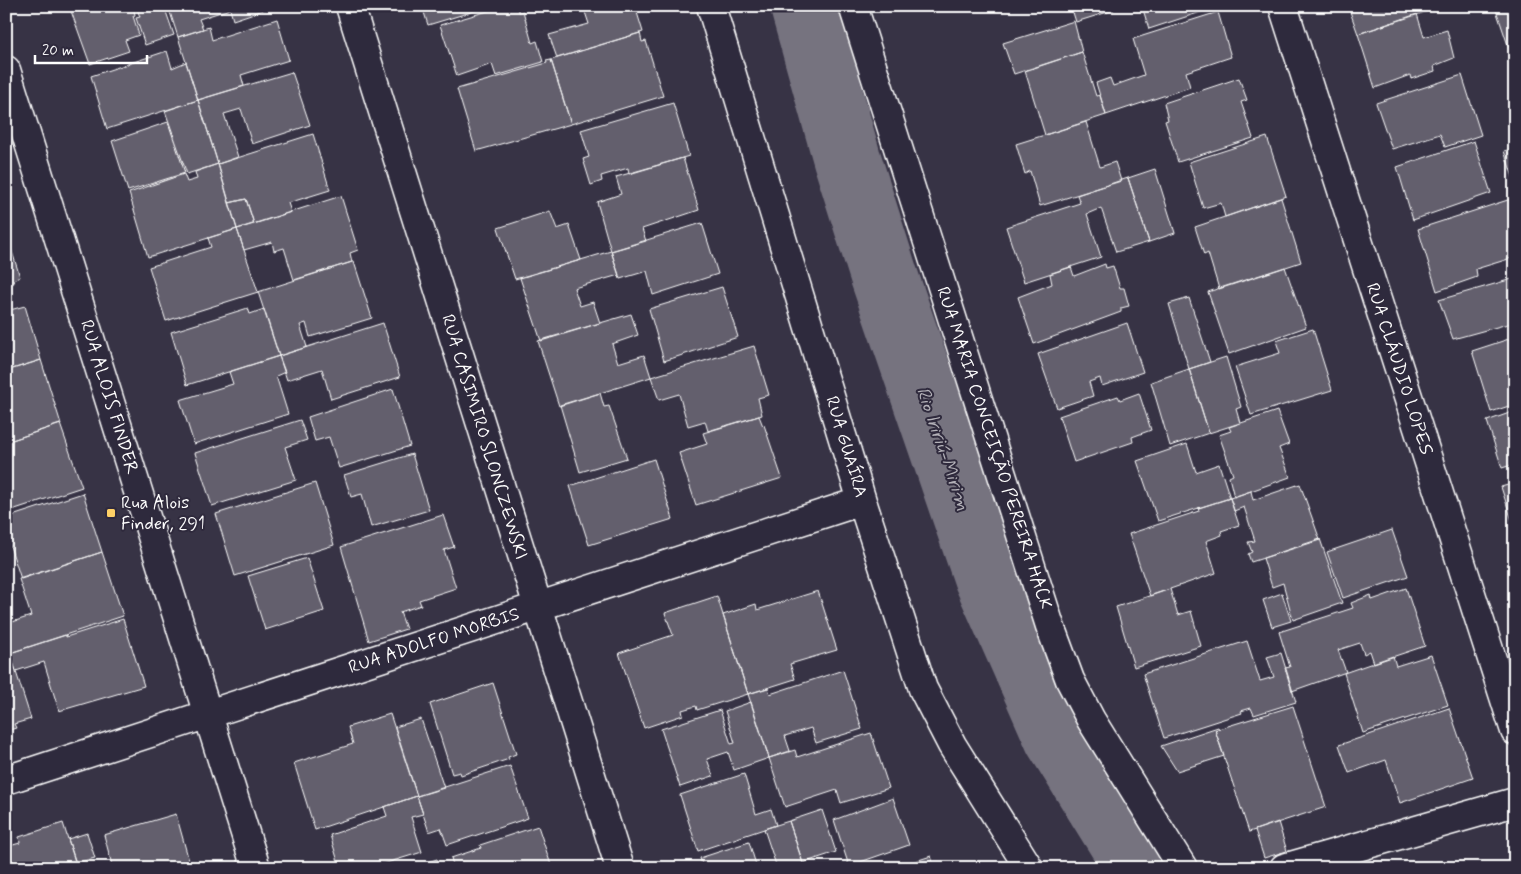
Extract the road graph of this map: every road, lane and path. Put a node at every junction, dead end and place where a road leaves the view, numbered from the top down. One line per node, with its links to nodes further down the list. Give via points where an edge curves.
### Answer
1 (350, 6): 7 (street, RUA CASIMIRO SLONCZEWSKI)
2 (711, 6): 6 (street, RUA GUAÍRA)
3 (853, 6): 15 (street, RUA MARIA CONCEIÇÃO PEREIRA HACK, via 1070,680 1091,720)
4 (1283, 6): 9 (street, RUA CLÁUDIO LOPES)
5 (6, 70): 8 (street, RUA ALOIS FINDER)
6 (862, 501): 7 (street, RUA ADOLFO MORBIS); 14 (street, RUA GUAÍRA, via 923,689 952,746)
7 (538, 608): 8 (street, RUA ADOLFO MORBIS); 13 (street, RUA CASIMIRO SLONCZEWSKI)
8 (208, 714): 10 (street, RUA ADOLFO MORBIS); 12 (street, RUA ALOIS FINDER)
9 (1515, 731)
10 (6, 780)
11 (1515, 802): 16 (street)
12 (256, 868)
13 (620, 868)
14 (1029, 868)
15 (1183, 868)
16 (1284, 868)

